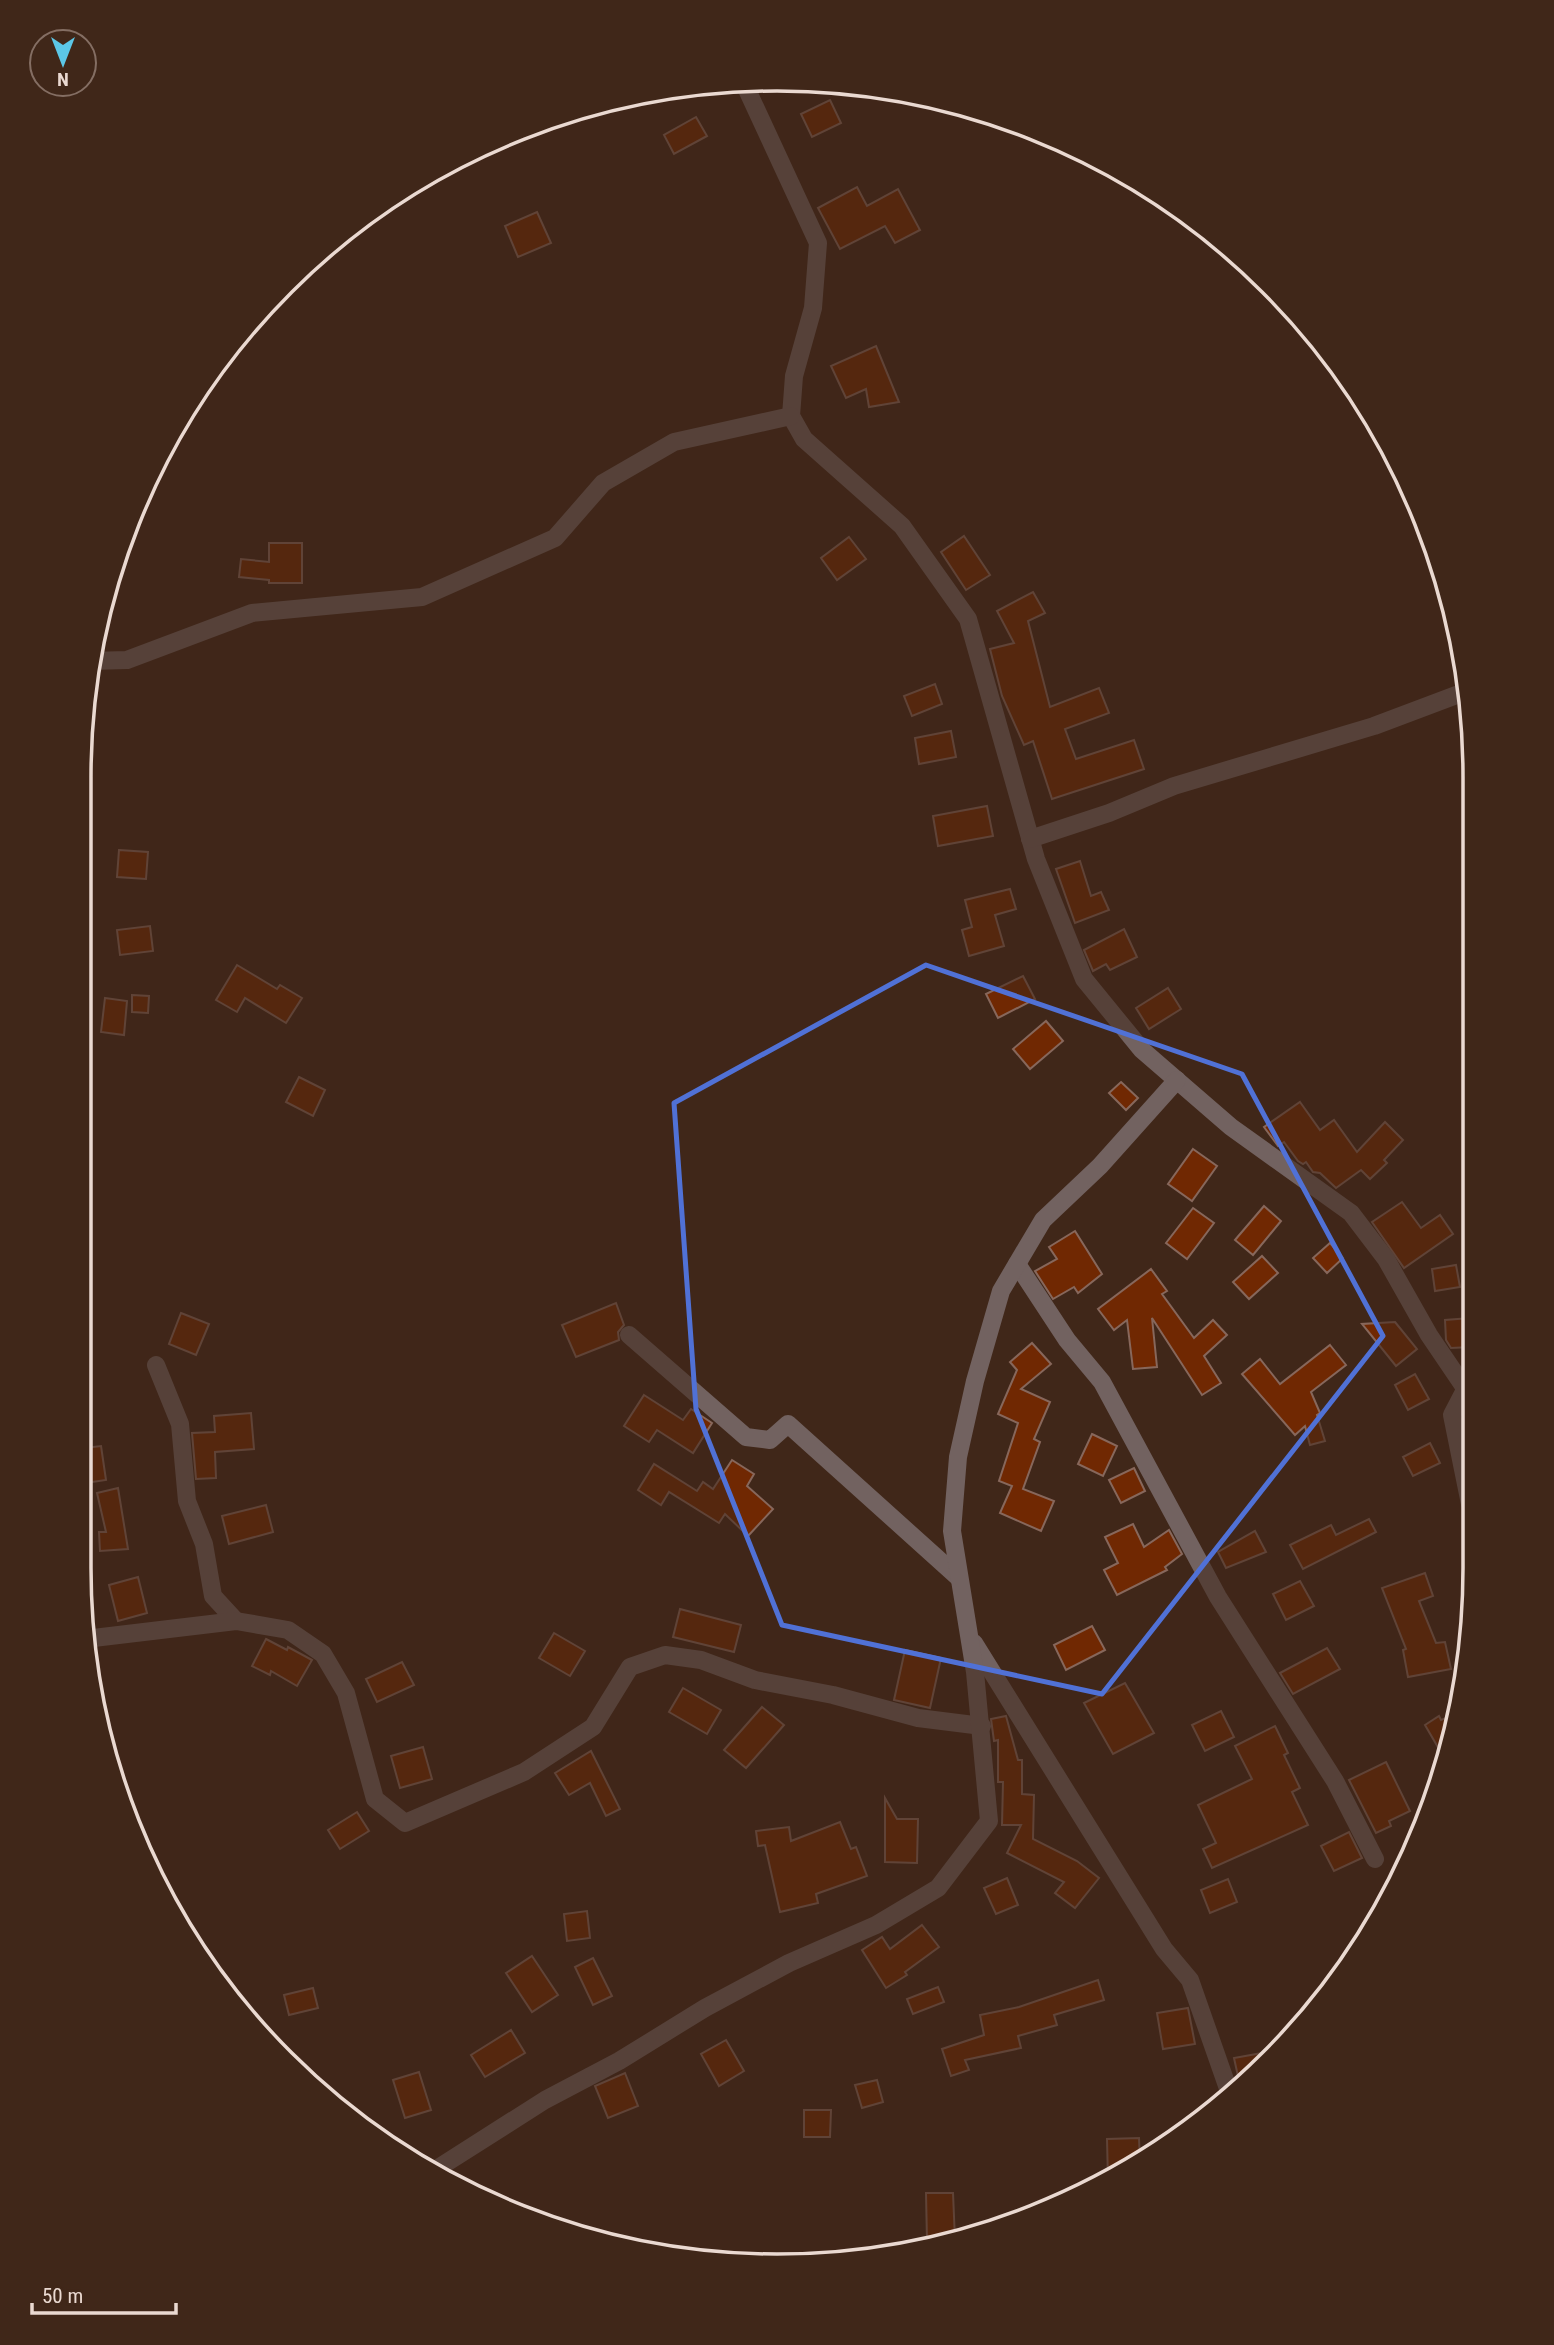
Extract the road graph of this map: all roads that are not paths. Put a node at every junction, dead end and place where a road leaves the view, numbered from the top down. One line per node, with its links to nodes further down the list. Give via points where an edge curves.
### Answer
1 (749, 92): 2 (street, via 818,243 813,308 793,376)
2 (791, 416): 3 (street, via 674,442 603,482 555,538 422,597 252,613 127,660); 5 (street, via 804,439 902,526 968,619)
3 (101, 661)
4 (1458, 694): 5 (street, via 1374,726 1174,786)
5 (1031, 839): 6 (street, via 1084,979 1142,1050)
6 (1177, 1080): 7 (street, via 1100,1166 1043,1220); 10 (street, via 1231,1127 1351,1213 1386,1259)
7 (1017, 1264): 13 (street, via 1001,1291 958,1457 952,1531); 18 (street, via 1067,1340 1102,1382 1218,1597 1335,1781)
8 (629, 1335): 13 (street, via 746,1437 770,1440 788,1424)
9 (156, 1365): 14 (street, via 180,1424 187,1501 204,1544 213,1596)
10 (1463, 1386)
11 (1463, 1400): 12 (street, via 1452,1415)
12 (1463, 1469)
13 (958, 1577): 15 (street)
14 (236, 1621): 16 (street); 17 (street, via 288,1630 323,1654 346,1693 376,1799 405,1823 524,1772 593,1727 630,1667 665,1656 701,1660 755,1680 918,1718)
15 (968, 1634): 17 (street); 19 (street, via 1164,1949 1190,1980)
16 (95, 1638)
17 (982, 1726): 20 (street, via 989,1821 938,1888 876,1925 789,1963 705,2008)
18 (1374, 1859)
19 (1227, 2086)
20 (441, 2166)

